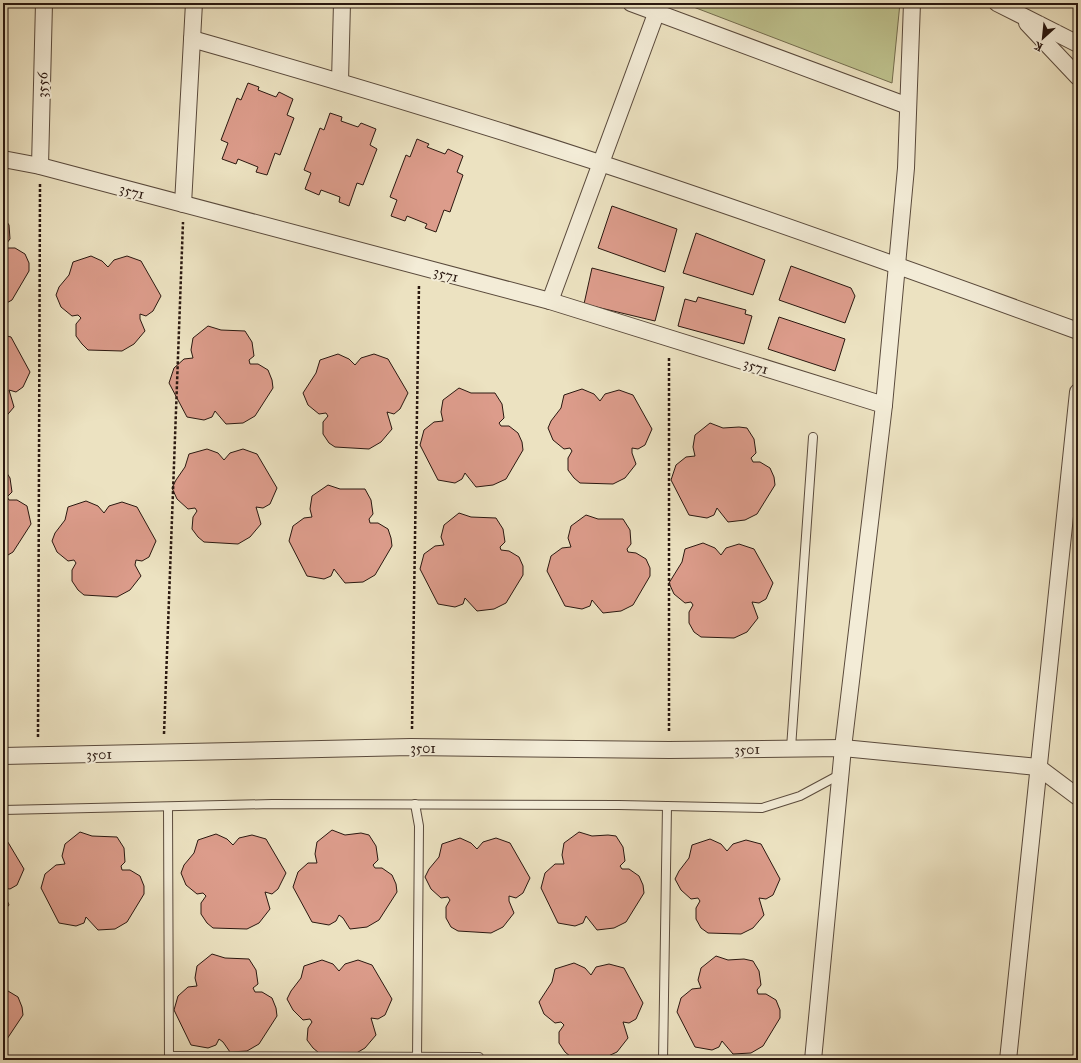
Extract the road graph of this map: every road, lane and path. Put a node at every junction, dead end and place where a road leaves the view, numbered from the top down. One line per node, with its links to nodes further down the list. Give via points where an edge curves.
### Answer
1 (44, 3): 16 (street, 3556)
2 (194, 3): 9 (street)
3 (342, 3): 12 (street)
4 (632, 3): 7 (street)
5 (912, 3): 13 (street)
6 (997, 3): 8 (street)
7 (658, 8): 13 (street); 15 (street)
8 (1019, 14): 10 (street); 11 (street)
9 (192, 39): 12 (street); 17 (street)
10 (1078, 44)
11 (1078, 77)
12 (340, 81): 15 (street)
13 (908, 106): 18 (street, via 906,168)
14 (3, 159): 16 (street, 3571)
15 (601, 163): 18 (street); 20 (street)
16 (40, 166): 17 (street, 3571); 32 (path)
17 (184, 204): 19 (street, 3571); 30 (path)
18 (897, 265): 21 (street); 24 (street)
19 (419, 266): 20 (street, 3571); 26 (path)
20 (550, 301): 22 (street, 3571)
21 (1078, 331)
22 (669, 338): 24 (street, 3571); 29 (path)
23 (1078, 392): 33 (street)
24 (884, 405): 28 (street)
25 (813, 437): 27 (lane)
26 (411, 748): 29 (street, 3501); 30 (street, 3501)
27 (791, 748): 28 (street, 3501); 29 (street, 3501)
28 (843, 748): 33 (street, 3501); 34 (street)
29 (669, 750)
30 (163, 753): 32 (street, 3501)
31 (3, 756): 32 (street, 3501)
32 (38, 756)
33 (1038, 767): 35 (street); 45 (street)
34 (841, 774): 37 (lane, via 800,796 762,808); 44 (street)
35 (1078, 797)
36 (415, 804): 37 (lane); 38 (lane); 42 (lane, via 419,826)
37 (667, 806): 43 (lane)
38 (168, 807): 39 (lane); 41 (lane)
39 (3, 810)
40 (479, 1057): 42 (lane)
41 (169, 1058): 42 (lane)
42 (417, 1058)
43 (663, 1060)
44 (813, 1060)
45 (1008, 1060)

